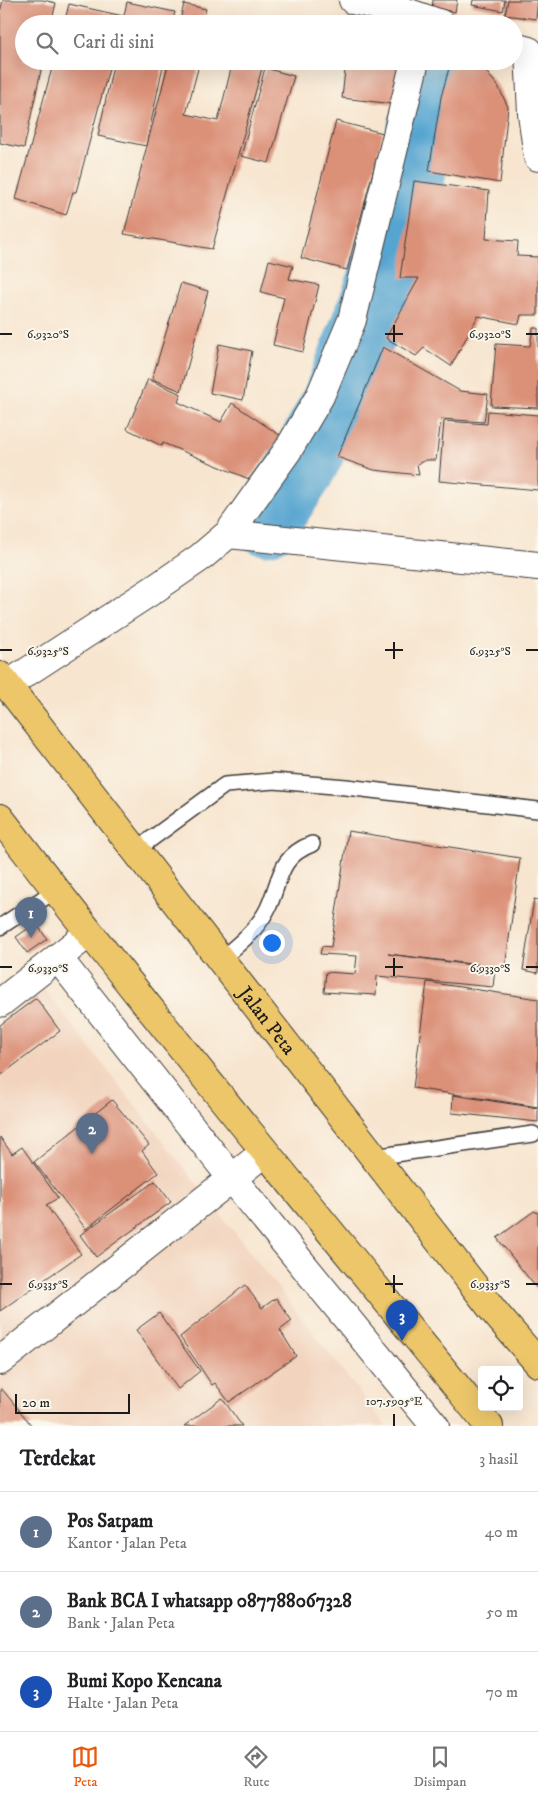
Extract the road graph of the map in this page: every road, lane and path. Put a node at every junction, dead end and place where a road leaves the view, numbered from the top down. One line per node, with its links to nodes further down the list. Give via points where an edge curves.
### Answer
1 (354, 0): 2 (street)
2 (415, 15)
3 (527, 50): 5 (street)
4 (413, 70): 6 (street, via 352,320 320,396 288,450)
5 (538, 156)
6 (228, 534): 7 (street); 8 (street, via 202,557 156,588)
7 (538, 566)
8 (4, 680): 12 (main road, Jalan Peta)
9 (538, 810): 12 (lane, via 274,781 225,785)
10 (0, 818): 13 (main road)
11 (312, 844): 17 (lane, via 298,849 286,863 268,909 249,935)
12 (136, 850): 17 (main road, Jalan Peta)
13 (56, 890): 14 (lane); 15 (main road)
14 (0, 927)
15 (89, 933): 16 (street); 20 (main road)
16 (58, 958): 18 (street); 22 (street)
17 (220, 960): 21 (main road, Jalan Peta)
18 (0, 1003)
19 (533, 1134): 21 (lane)
20 (265, 1152): 22 (street); 26 (main road)
21 (374, 1157): 24 (main road, Jalan Peta, via 496,1314)
22 (231, 1177): 23 (street); 25 (street)
23 (0, 1361)
24 (538, 1362)
25 (435, 1426)
26 (489, 1426)

